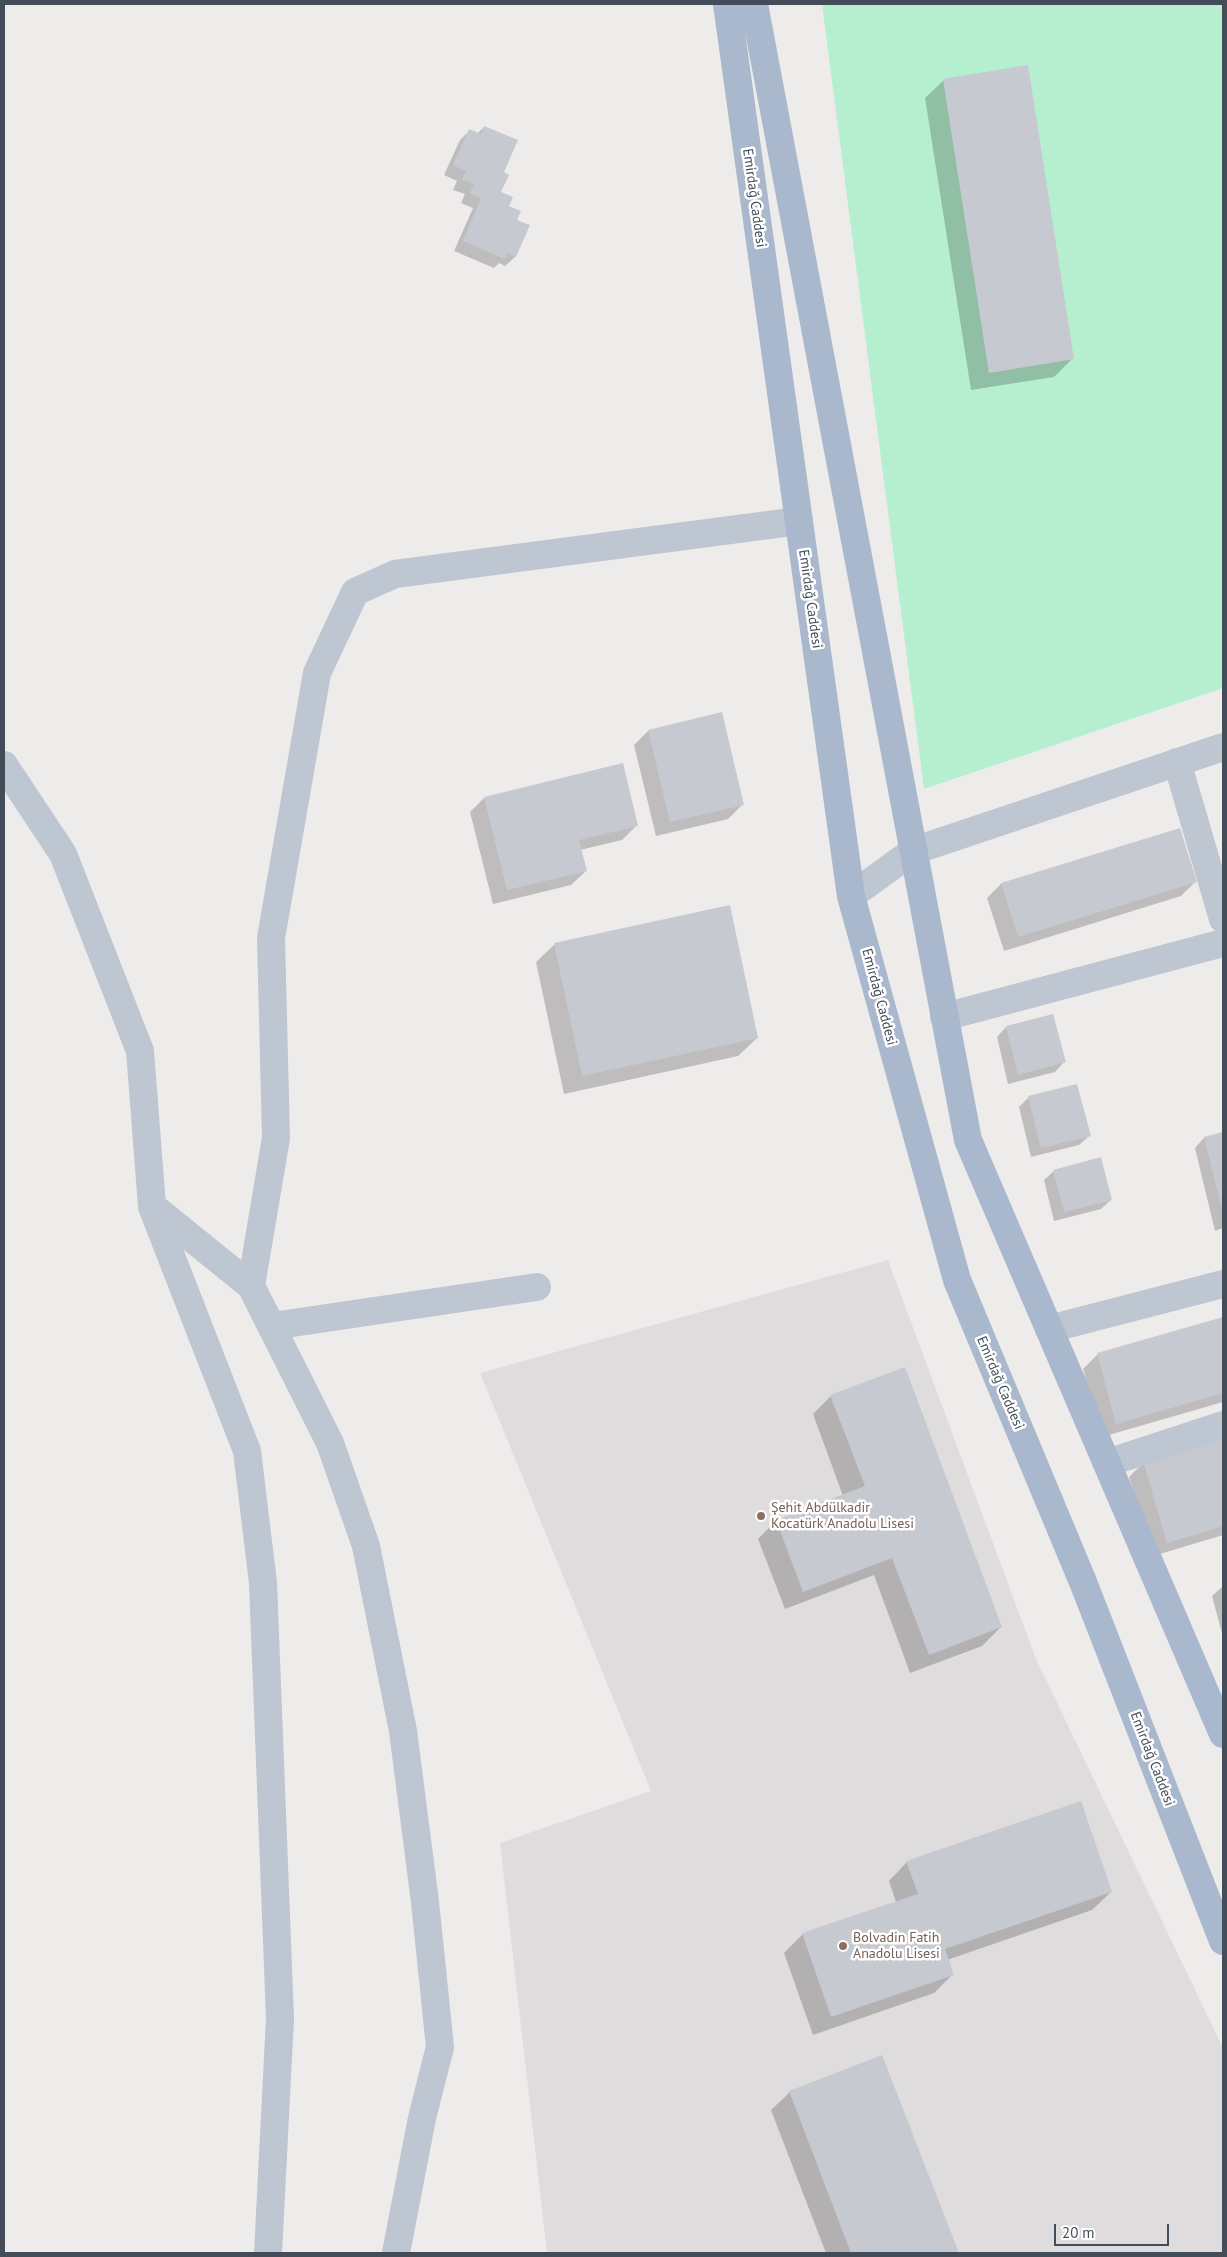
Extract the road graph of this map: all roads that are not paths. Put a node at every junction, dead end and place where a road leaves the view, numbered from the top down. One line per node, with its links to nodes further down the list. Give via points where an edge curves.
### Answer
1 (727, 4): 3 (main road, Emirdağ Caddesi)
2 (754, 4): 7 (main road)
3 (799, 521): 8 (main road, Emirdağ Caddesi); 14 (street, via 395,574 355,592 317,673 272,938 276,1138)
4 (1223, 747): 5 (street)
5 (1177, 762): 7 (street); 9 (street)
6 (4, 765): 12 (street, via 63,854 140,1051)
7 (913, 852): 8 (street); 11 (main road)
8 (851, 896): 21 (main road, Emirdağ Caddesi, via 957,1280 1083,1582)
9 (1223, 919)
10 (1223, 943): 11 (street)
11 (944, 1016): 17 (main road, via 968,1140)
12 (152, 1206): 14 (street); 22 (street, via 247,1451 263,1583 280,2018)
13 (1223, 1284): 17 (street)
14 (251, 1286): 16 (street)
15 (537, 1287): 16 (street)
16 (272, 1326): 23 (street, via 330,1442 366,1546 403,1731 440,2047 422,2118)
17 (1049, 1329): 19 (main road)
18 (1223, 1425): 19 (street)
19 (1106, 1463): 20 (main road)
20 (1223, 1734)
21 (1223, 1941)
22 (268, 2253)
23 (396, 2253)

